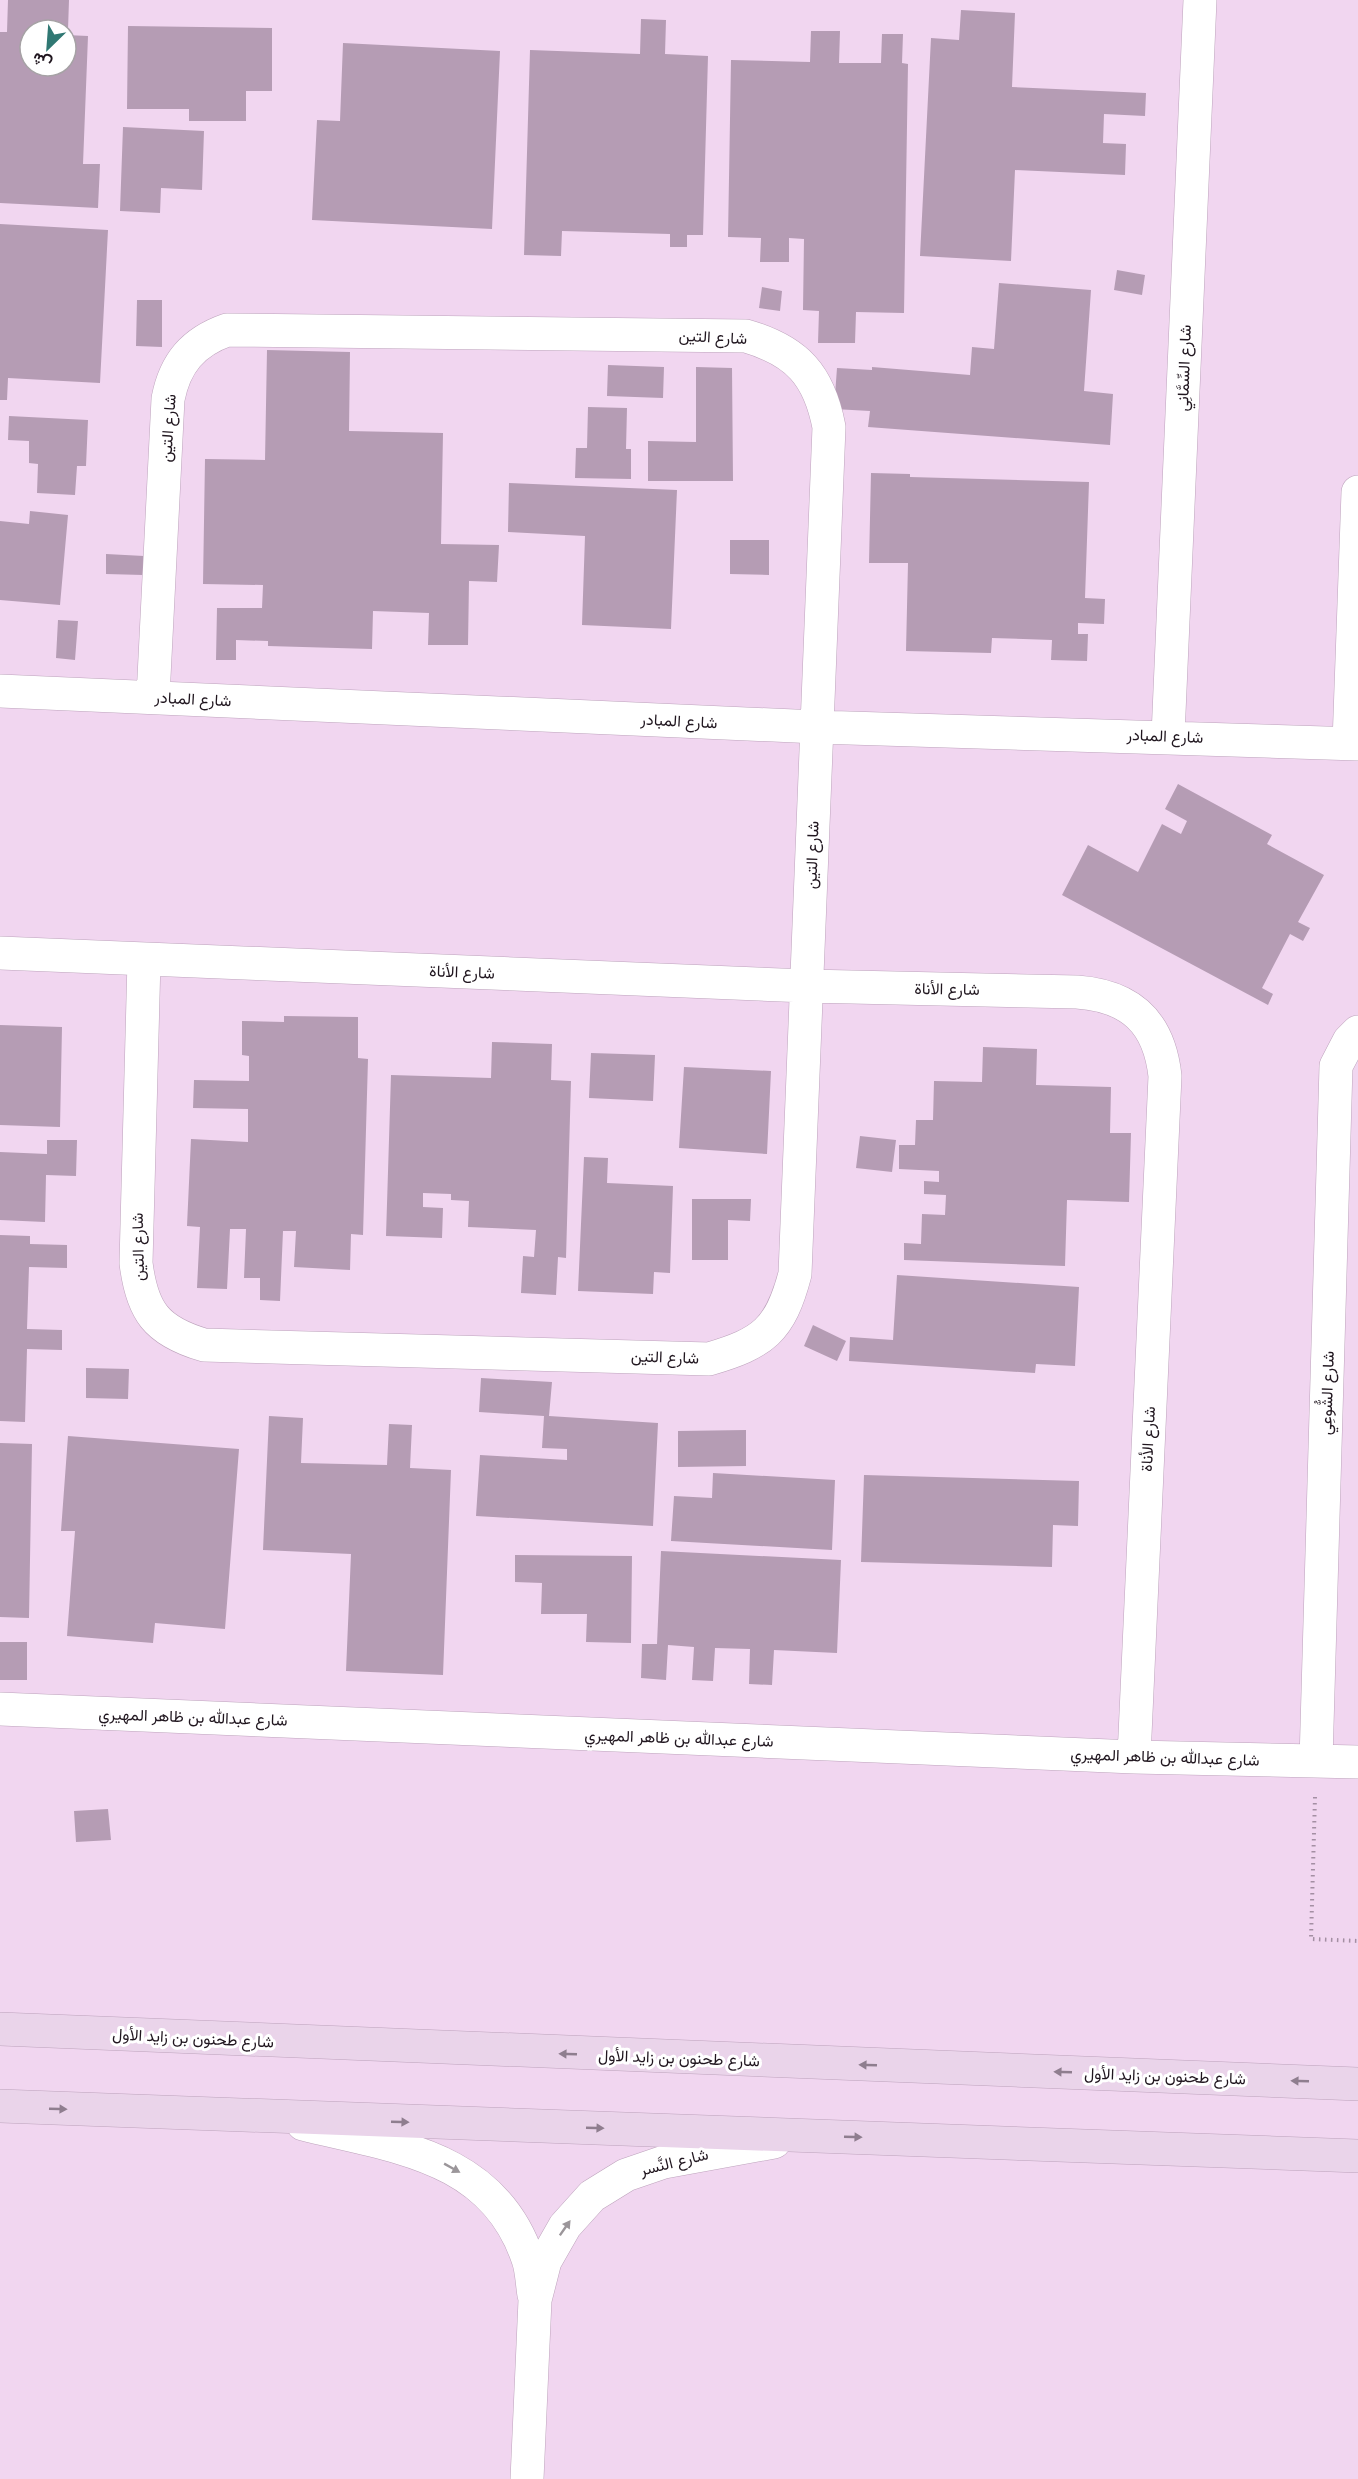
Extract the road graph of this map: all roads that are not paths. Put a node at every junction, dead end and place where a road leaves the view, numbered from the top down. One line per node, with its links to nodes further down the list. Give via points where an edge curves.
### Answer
1 (1200, 0): 6 (street, شارع السِّمَّانِي)
2 (1358, 492): 7 (street)
3 (0, 691): 4 (street, شارع المبادر)
4 (153, 697): 5 (street, شارع المبادر); 5 (street, شارع التين, via 168,399 180,362 209,336 227,330 746,336 772,344 794,358 820,393 829,427)
5 (818, 727): 6 (street, شارع المبادر); 10 (street, شارع التين)
6 (1168, 736): 7 (street, شارع المبادر)
7 (1353, 743)
8 (0, 952): 9 (street, شارع الأناة)
9 (144, 960): 10 (street, شارع الأناة); 10 (street, شارع التين, via 136,1263 139,1293 151,1314 167,1329 204,1345 708,1359 746,1348 781,1316 795,1274)
10 (807, 986): 13 (street, شارع الأناة, via 1100,994 1121,1001 1140,1014 1163,1053)
11 (1358, 1032): 14 (street, شارع الشُّوعِي, via 1336,1066)
12 (0, 1709): 13 (street, شارع عبدالله بن ظاهر المهيري)
13 (1134, 1757): 14 (street, شارع عبدالله بن ظاهر المهيري)
14 (1316, 1761): 15 (street, شارع عبدالله بن ظاهر المهيري)
15 (1358, 1762)
16 (0, 2029): 17 (street, شارع طحنون بن زايد الأول, one-way to 16)
17 (1358, 2084)
18 (0, 2106): 19 (street, one-way to 19)
19 (275, 2118): 20 (street, one-way to 20); 22 (street, شارع النَّسر, one-way to 22, via 414,2152 452,2167 486,2191 512,2223 528,2260)
20 (811, 2135): 21 (street, one-way to 21); 22 (street, شارع النَّسر, one-way to 20, via 545,2261 565,2226 592,2196 626,2175 664,2162)
21 (1358, 2156)
22 (535, 2300): 23 (street, شارع النَّسر)
23 (527, 2479)

